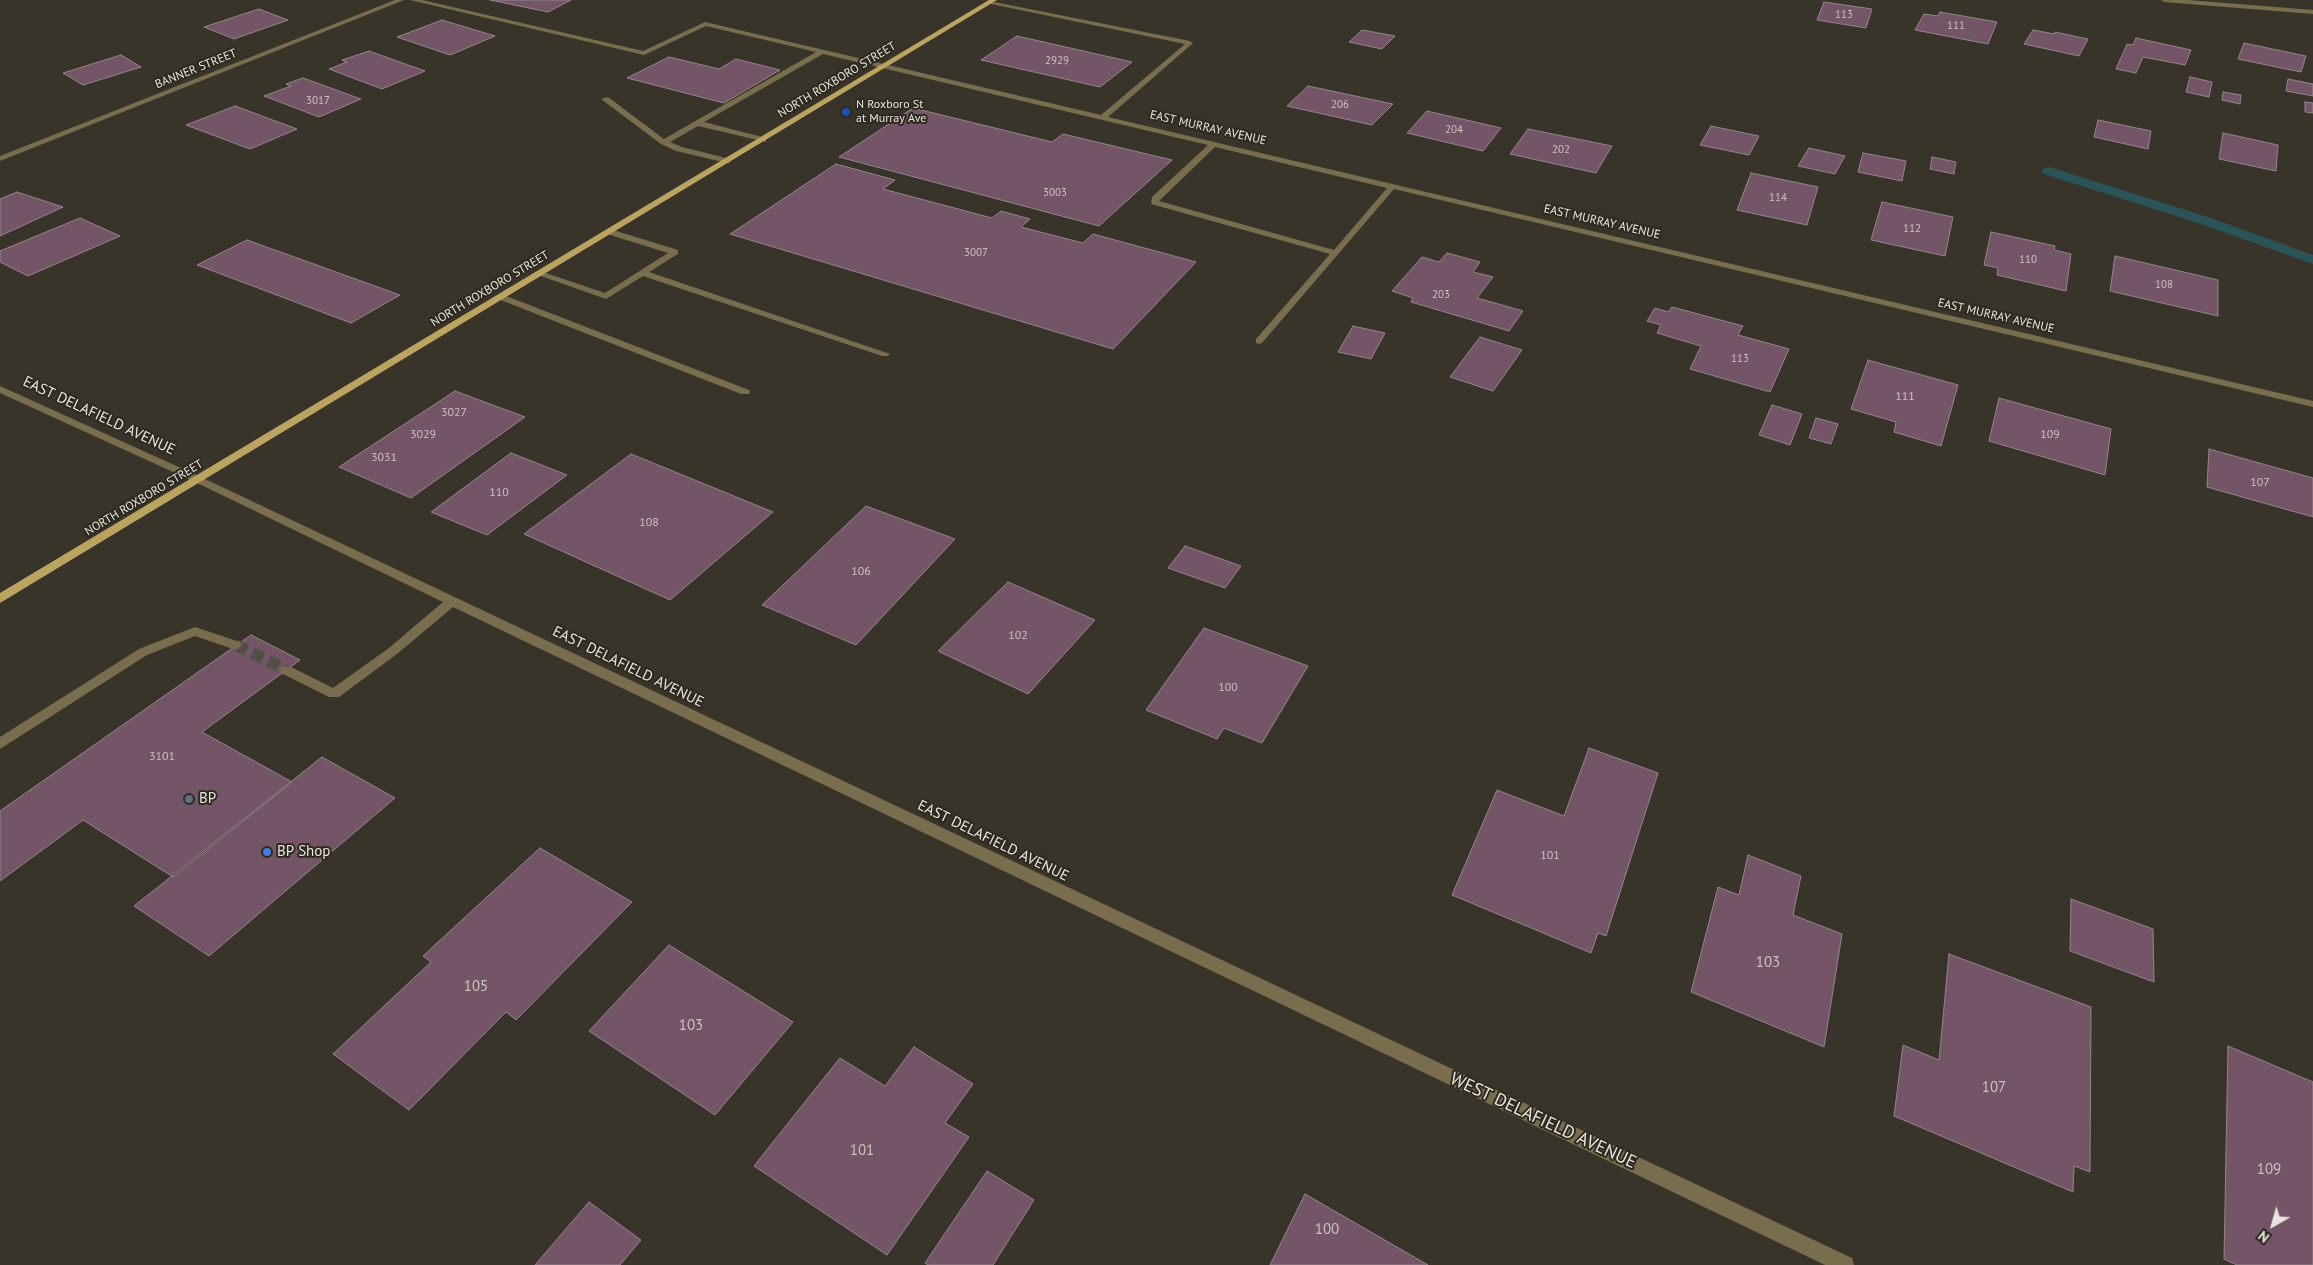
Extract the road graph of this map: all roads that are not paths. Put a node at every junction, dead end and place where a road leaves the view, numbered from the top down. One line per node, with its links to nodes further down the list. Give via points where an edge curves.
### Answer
1 (401, 0): 14 (street, BANNER STREET)
2 (414, 0): 6 (street, EAST MURRAY AVENUE, via 644,54 705,24)
3 (2164, 0): 5 (street)
4 (992, 1): 7 (main road, NORTH ROXBORO STREET); 9 (street, via 1190,42)
5 (2313, 12)
6 (823, 51): 7 (street, EAST MURRAY AVENUE); 10 (street)
7 (885, 66): 9 (street, EAST MURRAY AVENUE); 11 (main road, NORTH ROXBORO STREET)
8 (604, 99): 12 (street)
9 (1103, 117): 13 (street, EAST MURRAY AVENUE)
10 (697, 123): 11 (street); 12 (street)
11 (762, 140): 15 (main road, NORTH ROXBORO STREET)
12 (664, 142): 15 (street)
13 (1215, 143): 16 (street, EAST MURRAY AVENUE); 18 (street, via 1154,202)
14 (0, 159)
15 (727, 161): 17 (main road, NORTH ROXBORO STREET)
16 (1392, 185): 18 (street); 26 (street, EAST MURRAY AVENUE)
17 (610, 232): 19 (street, via 675,252); 20 (main road, NORTH ROXBORO STREET)
18 (1336, 253): 22 (street)
19 (642, 273): 20 (street, via 606,296); 23 (street)
20 (540, 274): 21 (main road, NORTH ROXBORO STREET)
21 (501, 297): 25 (street); 27 (main road, NORTH ROXBORO STREET)
22 (1259, 341)
23 (885, 354)
24 (0, 388): 27 (street, EAST DELAFIELD AVENUE)
25 (745, 392)
26 (2313, 404)
27 (198, 480): 28 (main road, NORTH ROXBORO STREET); 29 (street, EAST DELAFIELD AVENUE)
28 (0, 599)
29 (452, 601): 31 (street, via 393,651 334,694); 33 (street, EAST DELAFIELD AVENUE)
30 (236, 645): 32 (street, via 195,631 143,652)
31 (286, 670)
32 (0, 744)
33 (1240, 977): 34 (street, WEST DELAFIELD AVENUE)
34 (1845, 1265)

